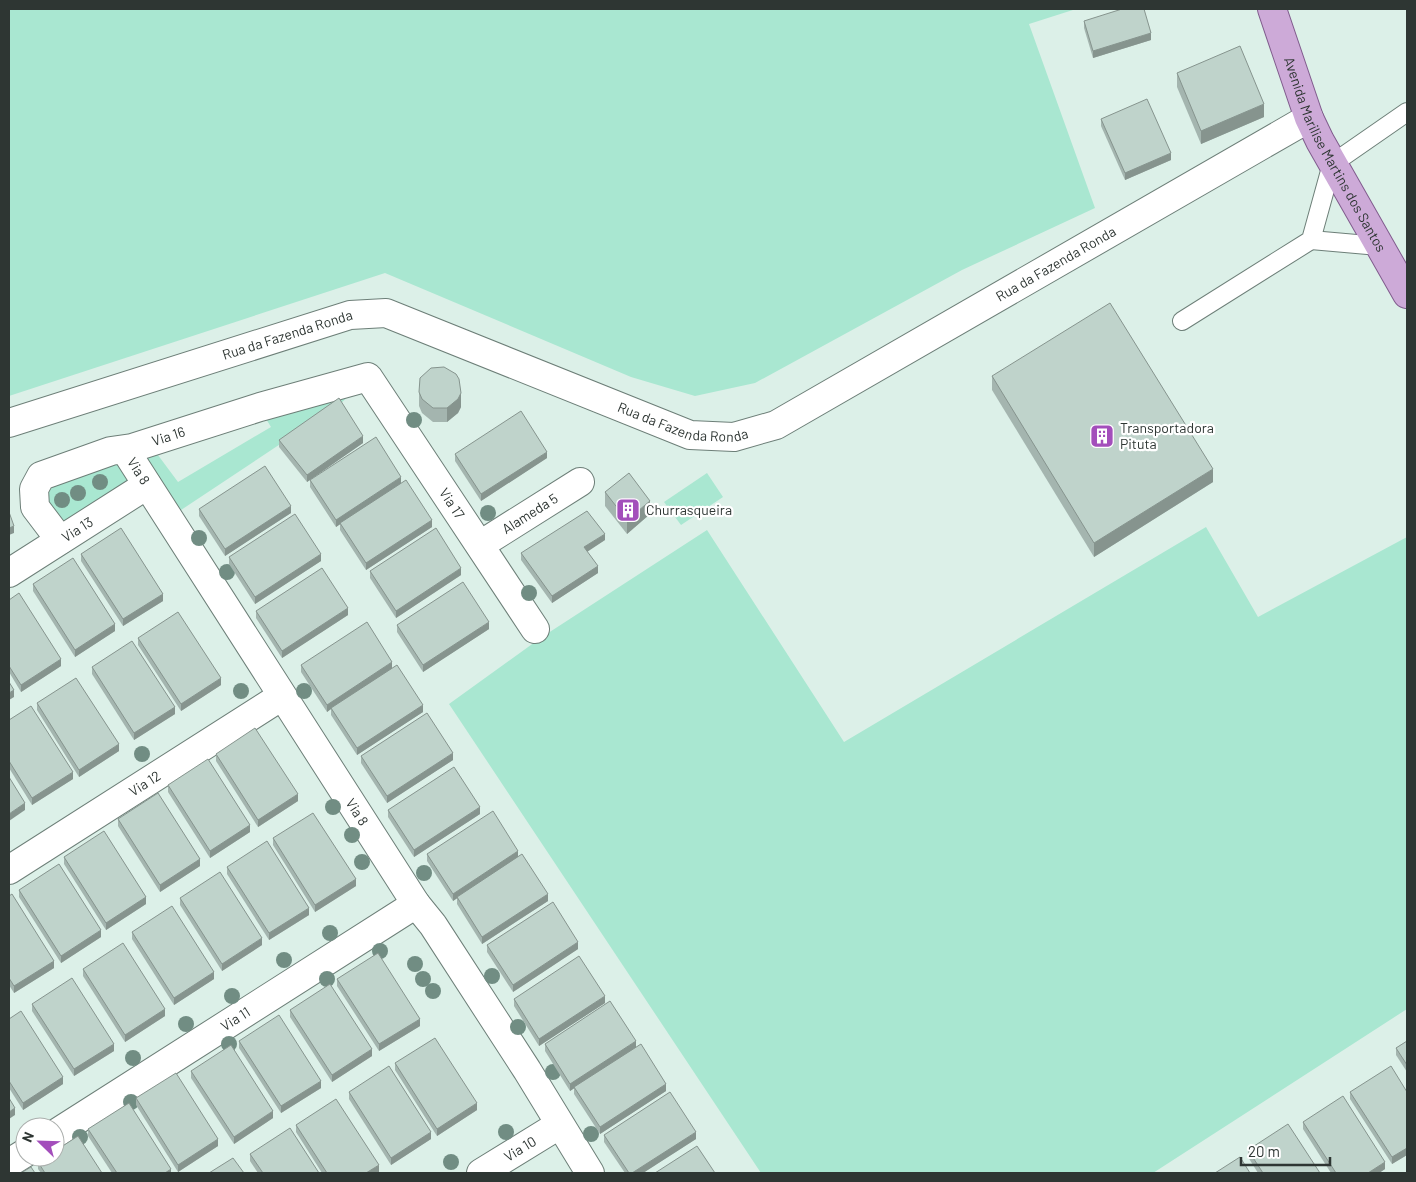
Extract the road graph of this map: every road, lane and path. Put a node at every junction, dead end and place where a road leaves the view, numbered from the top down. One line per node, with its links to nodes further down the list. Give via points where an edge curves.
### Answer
1 (1272, 9): 3 (main road, Avenida Marilise Martins dos Santos)
2 (1407, 112): 4 (lane)
3 (1309, 118): 4 (main road, Avenida Marilise Martins dos Santos); 10 (street, Rua da Fazenda Ronda, via 776,425 734,437 690,434 386,313 350,315)
4 (1332, 164): 5 (lane); 6 (main road, Avenida Marilise Martins dos Santos)
5 (1312, 240): 6 (lane); 8 (lane)
6 (1379, 246): 7 (main road, Avenida Marilise Martins dos Santos)
7 (1407, 294)
8 (1182, 322)
9 (368, 377): 11 (street, Via 16); 15 (street, Via 17)
10 (9, 423)
11 (125, 450): 13 (street, Via 8); 14 (street, Via 16, via 111,451 45,473 38,479 33,497 35,507)
12 (580, 482): 15 (street, Alameda 5)
13 (147, 485): 14 (street, Via 13); 18 (street, Via 8)
14 (60, 540): 16 (street, Via 13)
15 (480, 545): 17 (street, Via 17)
16 (9, 573)
17 (535, 629)
18 (282, 696): 19 (street, Via 12); 20 (street, Via 8)
19 (9, 870)
20 (416, 904): 21 (street, Via 8, via 512,1046); 22 (street, Via 11)
21 (559, 1125): 23 (street, Via 10); 24 (street, Via 8)
22 (65, 1128)
23 (481, 1173)
24 (590, 1173)

